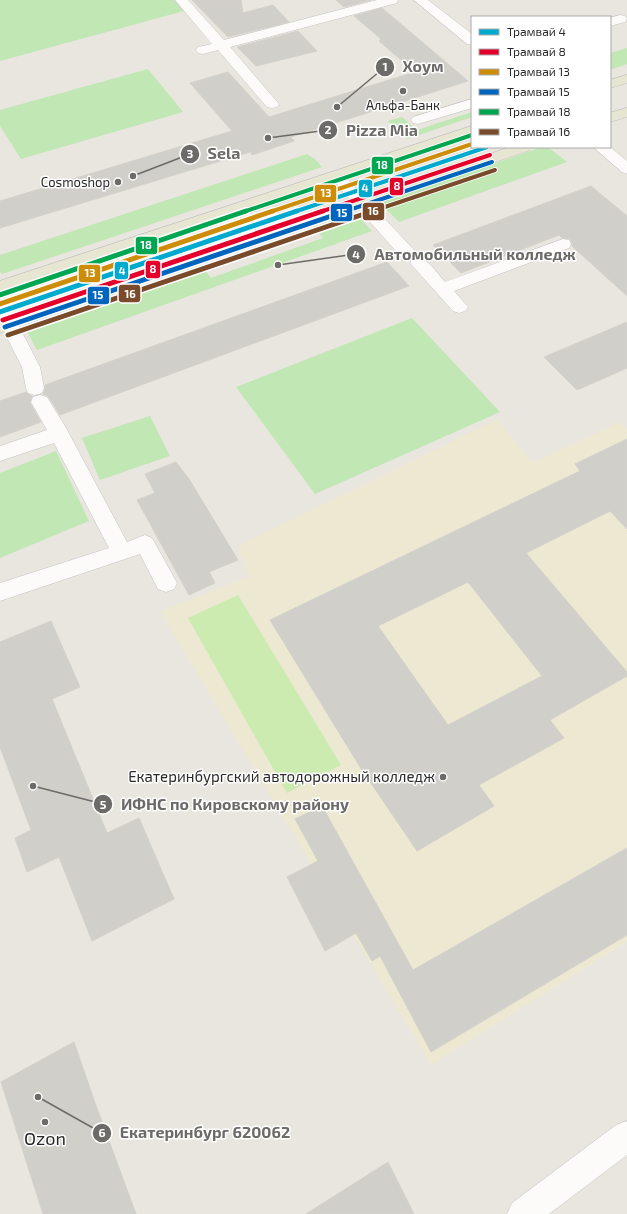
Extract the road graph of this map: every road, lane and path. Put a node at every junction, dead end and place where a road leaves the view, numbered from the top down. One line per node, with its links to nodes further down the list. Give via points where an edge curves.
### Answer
1 (181, 0): 5 (street)
2 (392, 0): 5 (street)
3 (420, 0): 4 (street)
4 (471, 41)
5 (220, 46): 6 (street); 10 (street)
6 (203, 50)
7 (627, 79): 8 (main road)
8 (611, 84)
9 (471, 102): 13 (street)
10 (272, 104)
11 (627, 112): 12 (main road)
12 (611, 118)
13 (418, 120)
14 (471, 130): 18 (main road)
15 (522, 148): 19 (main road)
16 (602, 148): 17 (street)
17 (627, 169)
18 (337, 176): 19 (street); 21 (main road)
19 (362, 203): 22 (street); 25 (main road)
20 (563, 244): 22 (street)
21 (0, 287)
22 (442, 289): 24 (street)
23 (0, 307): 25 (street)
24 (459, 307)
25 (5, 326): 26 (street, via 31,367 38,395)
26 (58, 433): 27 (street); 28 (street)
27 (0, 454)
28 (122, 552): 29 (street, via 145,544); 30 (street)
29 (166, 583)
30 (0, 592)
31 (627, 1136): 32 (street)
32 (523, 1214)

